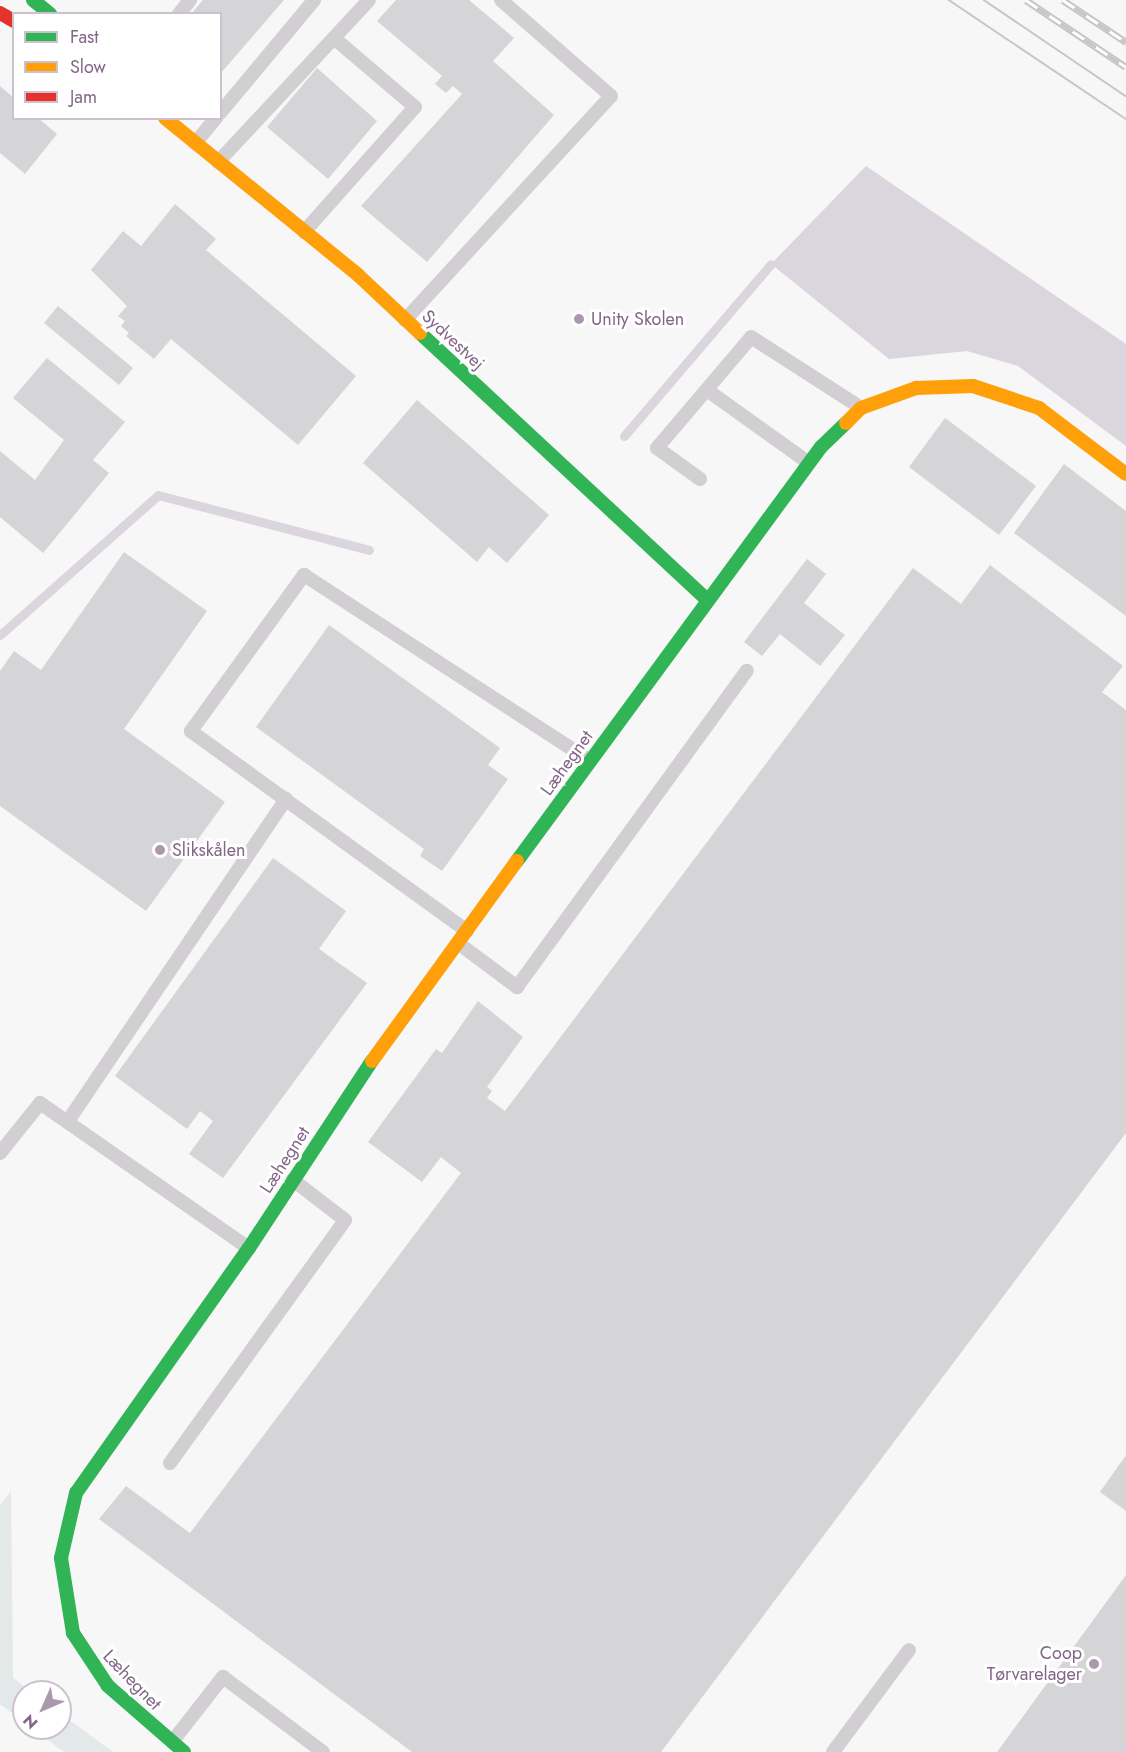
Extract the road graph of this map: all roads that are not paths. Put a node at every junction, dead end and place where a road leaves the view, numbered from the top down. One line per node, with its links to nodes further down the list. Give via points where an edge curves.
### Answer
1 (33, 0): 6 (street)
2 (190, 0): 7 (lane)
3 (314, 0): 9 (lane)
4 (369, 0): 8 (lane)
5 (501, 0): 15 (lane, via 611,96)
6 (48, 12)
7 (180, 12)
8 (334, 38): 13 (lane); 14 (lane, via 415,107)
9 (222, 111)
10 (167, 120): 12 (street, Sydvestvej)
11 (214, 120): 12 (lane)
12 (195, 143): 13 (street, Sydvestvej)
13 (218, 162): 14 (street, Sydvestvej)
14 (304, 232): 15 (street, Sydvestvej)
15 (405, 320): 21 (street, Sydvestvej)
16 (707, 390): 17 (lane, via 751,338); 18 (lane); 20 (lane, via 657,448)
17 (861, 408): 18 (street, Læhegnet); 19 (street, via 916,388 973,386 1039,408)
18 (809, 463): 21 (street, Læhegnet)
19 (1126, 474)
20 (700, 479)
21 (707, 600): 23 (street, Læhegnet)
22 (747, 671): 26 (lane, via 517,987)
23 (590, 761): 24 (lane, via 304,575 191,730); 25 (street, Læhegnet)
24 (286, 799): 25 (lane); 27 (lane)
25 (467, 931): 26 (street, Læhegnet)
26 (459, 943): 29 (street, Læhegnet, via 360,1078)
27 (68, 1121): 28 (lane, via 40,1103); 30 (lane)
28 (0, 1153)
29 (293, 1180): 30 (street, Læhegnet); 31 (lane, via 345,1220)
30 (249, 1248): 33 (street, Læhegnet, via 76,1493 61,1558 73,1634 87,1660 108,1686)
31 (170, 1463)
32 (909, 1650): 36 (lane)
33 (172, 1742): 34 (street, Læhegnet); 35 (lane, via 224,1677)
34 (184, 1752)
35 (323, 1752)
36 (833, 1752)

